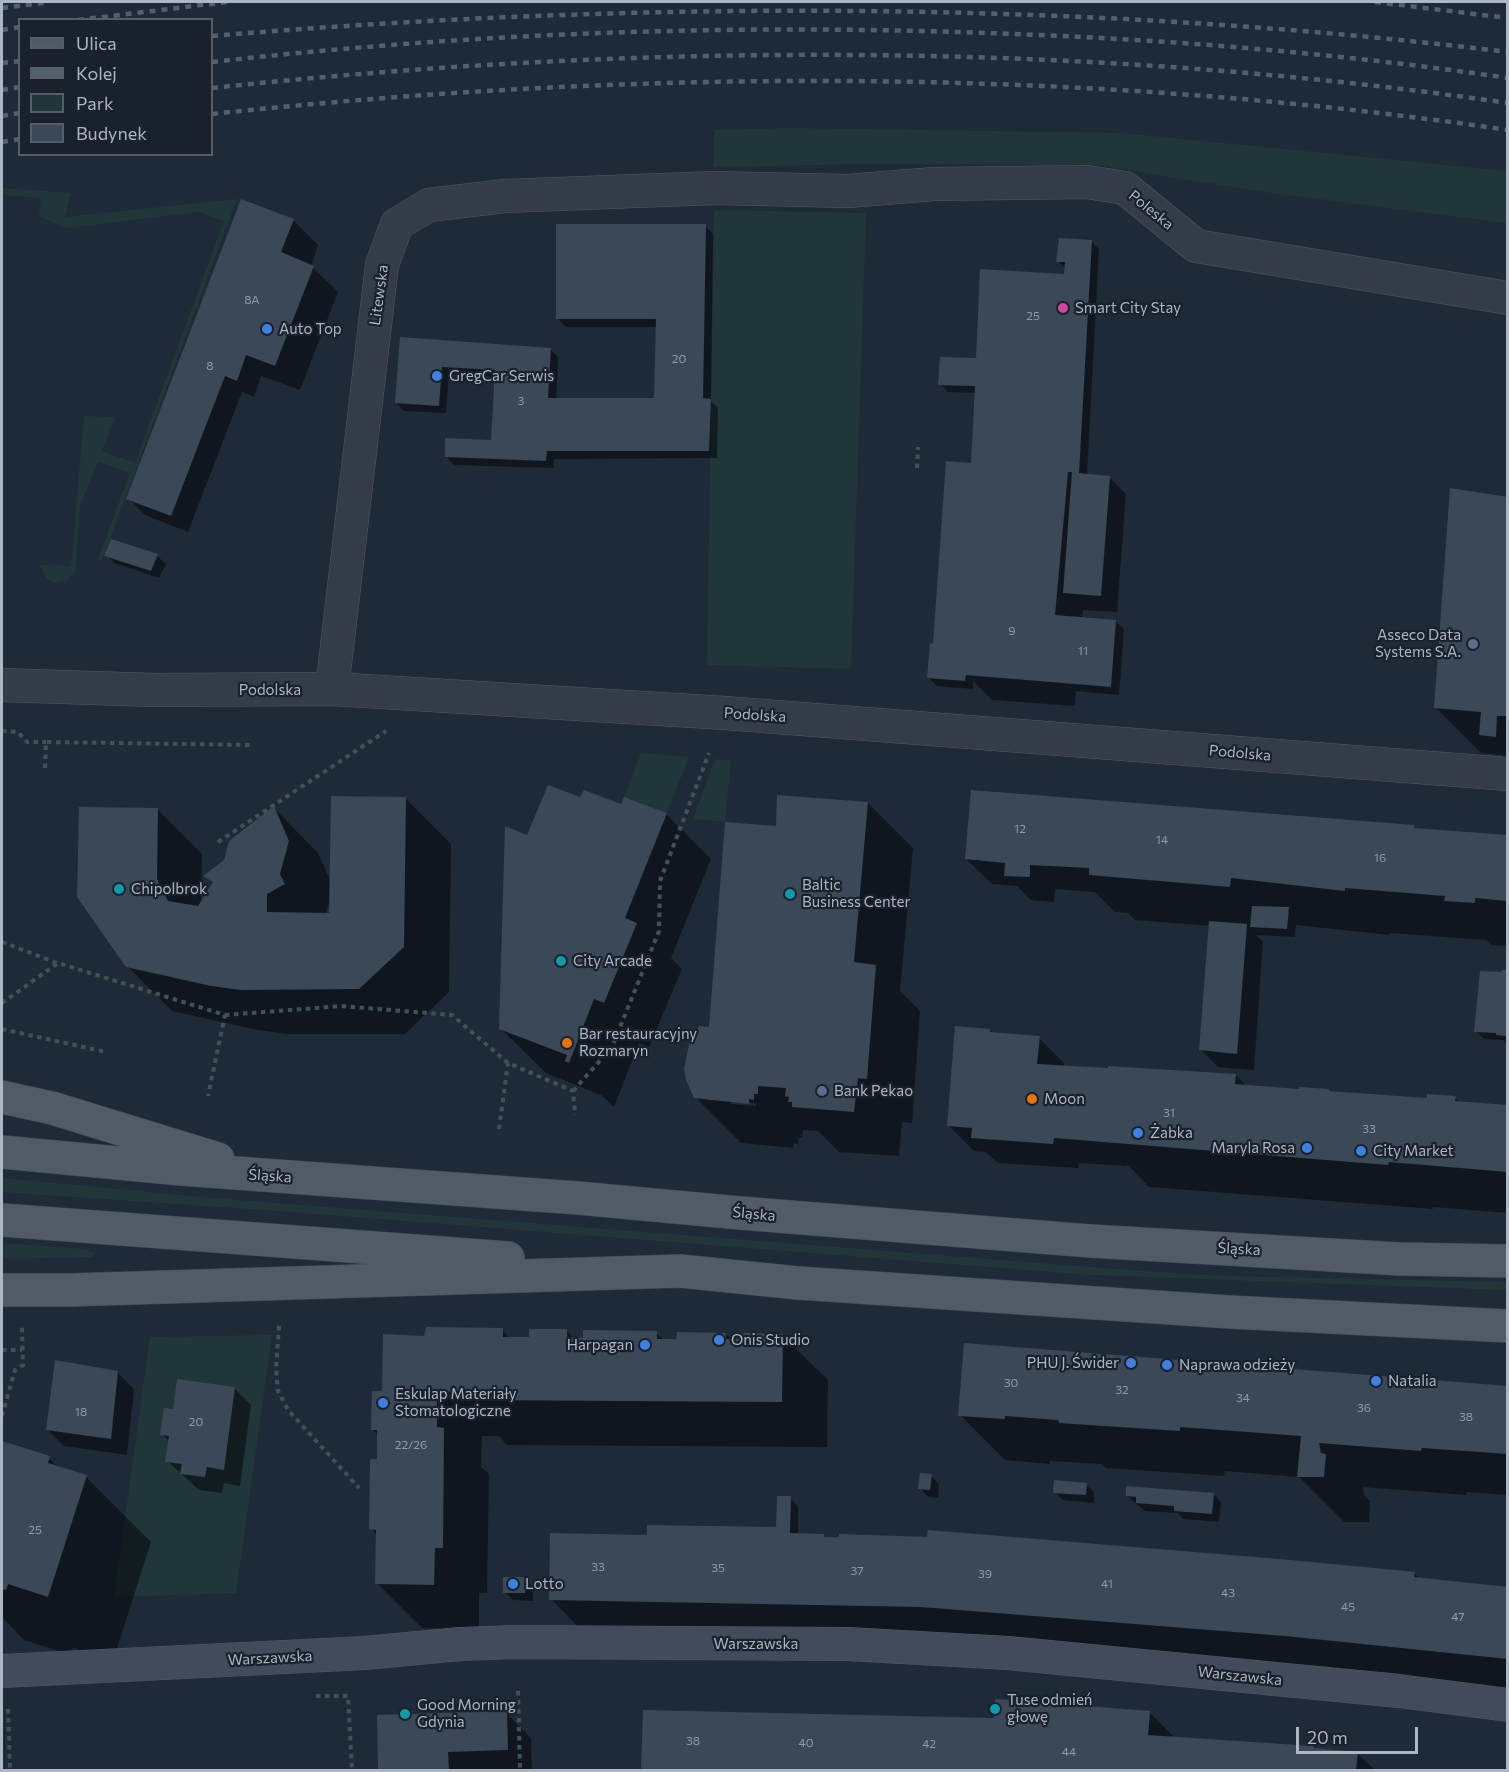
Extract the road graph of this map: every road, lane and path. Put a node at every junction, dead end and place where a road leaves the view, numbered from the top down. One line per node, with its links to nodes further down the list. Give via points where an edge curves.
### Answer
1 (715, 188): 2 (street, Poleska, via 848,191 934,184 1087,182 1125,188 1196,246); 6 (street, Litewska, via 505,195 429,204 397,224 381,265)
2 (1508, 298)
3 (918, 447): 4 (path)
4 (917, 468)
5 (2, 685): 6 (street, Podolska)
6 (333, 690): 13 (street, Podolska, via 749,715)
7 (394, 726): 14 (path)
8 (2, 731): 9 (path, via 18,732 27,742)
9 (46, 742): 10 (path); 12 (path)
10 (252, 745)
11 (709, 753): 22 (path, via 660,880 659,931 655,941 612,1047)
12 (45, 768)
13 (1508, 774)
14 (218, 842)
15 (2, 942): 16 (path)
16 (57, 963): 17 (path); 18 (path)
17 (2, 1003)
18 (225, 1015): 21 (path, via 341,1006 452,1015); 23 (path)
19 (2, 1029): 20 (path)
20 (106, 1052)
21 (508, 1063): 22 (path); 26 (path)
22 (573, 1091): 25 (path)
23 (208, 1096)
24 (2, 1097): 28 (main road, via 52,1108)
25 (575, 1115)
26 (499, 1129)
27 (2, 1152): 28 (main road, Śląska)
28 (274, 1176): 30 (main road, Śląska, via 1090,1241)
29 (2, 1220): 31 (main road)
30 (1508, 1262)
31 (680, 1271): 32 (main road); 34 (main road, via 798,1283 1218,1311)
32 (2, 1290)
33 (279, 1326): 40 (path, via 278,1390 288,1410)
34 (1508, 1326)
35 (22, 1327): 37 (path)
36 (2, 1350): 37 (path)
37 (22, 1350): 38 (path, via 23,1365 15,1370)
38 (3, 1408): 39 (path)
39 (2, 1416)
40 (359, 1488)
41 (2, 1671): 44 (street, Warszawska, via 515,1642 848,1644 1020,1654)
42 (518, 1691): 48 (path)
43 (348, 1696): 47 (path)
44 (1508, 1705)
45 (8, 1706): 46 (path)
46 (9, 1770)
47 (352, 1770)
48 (520, 1770)

